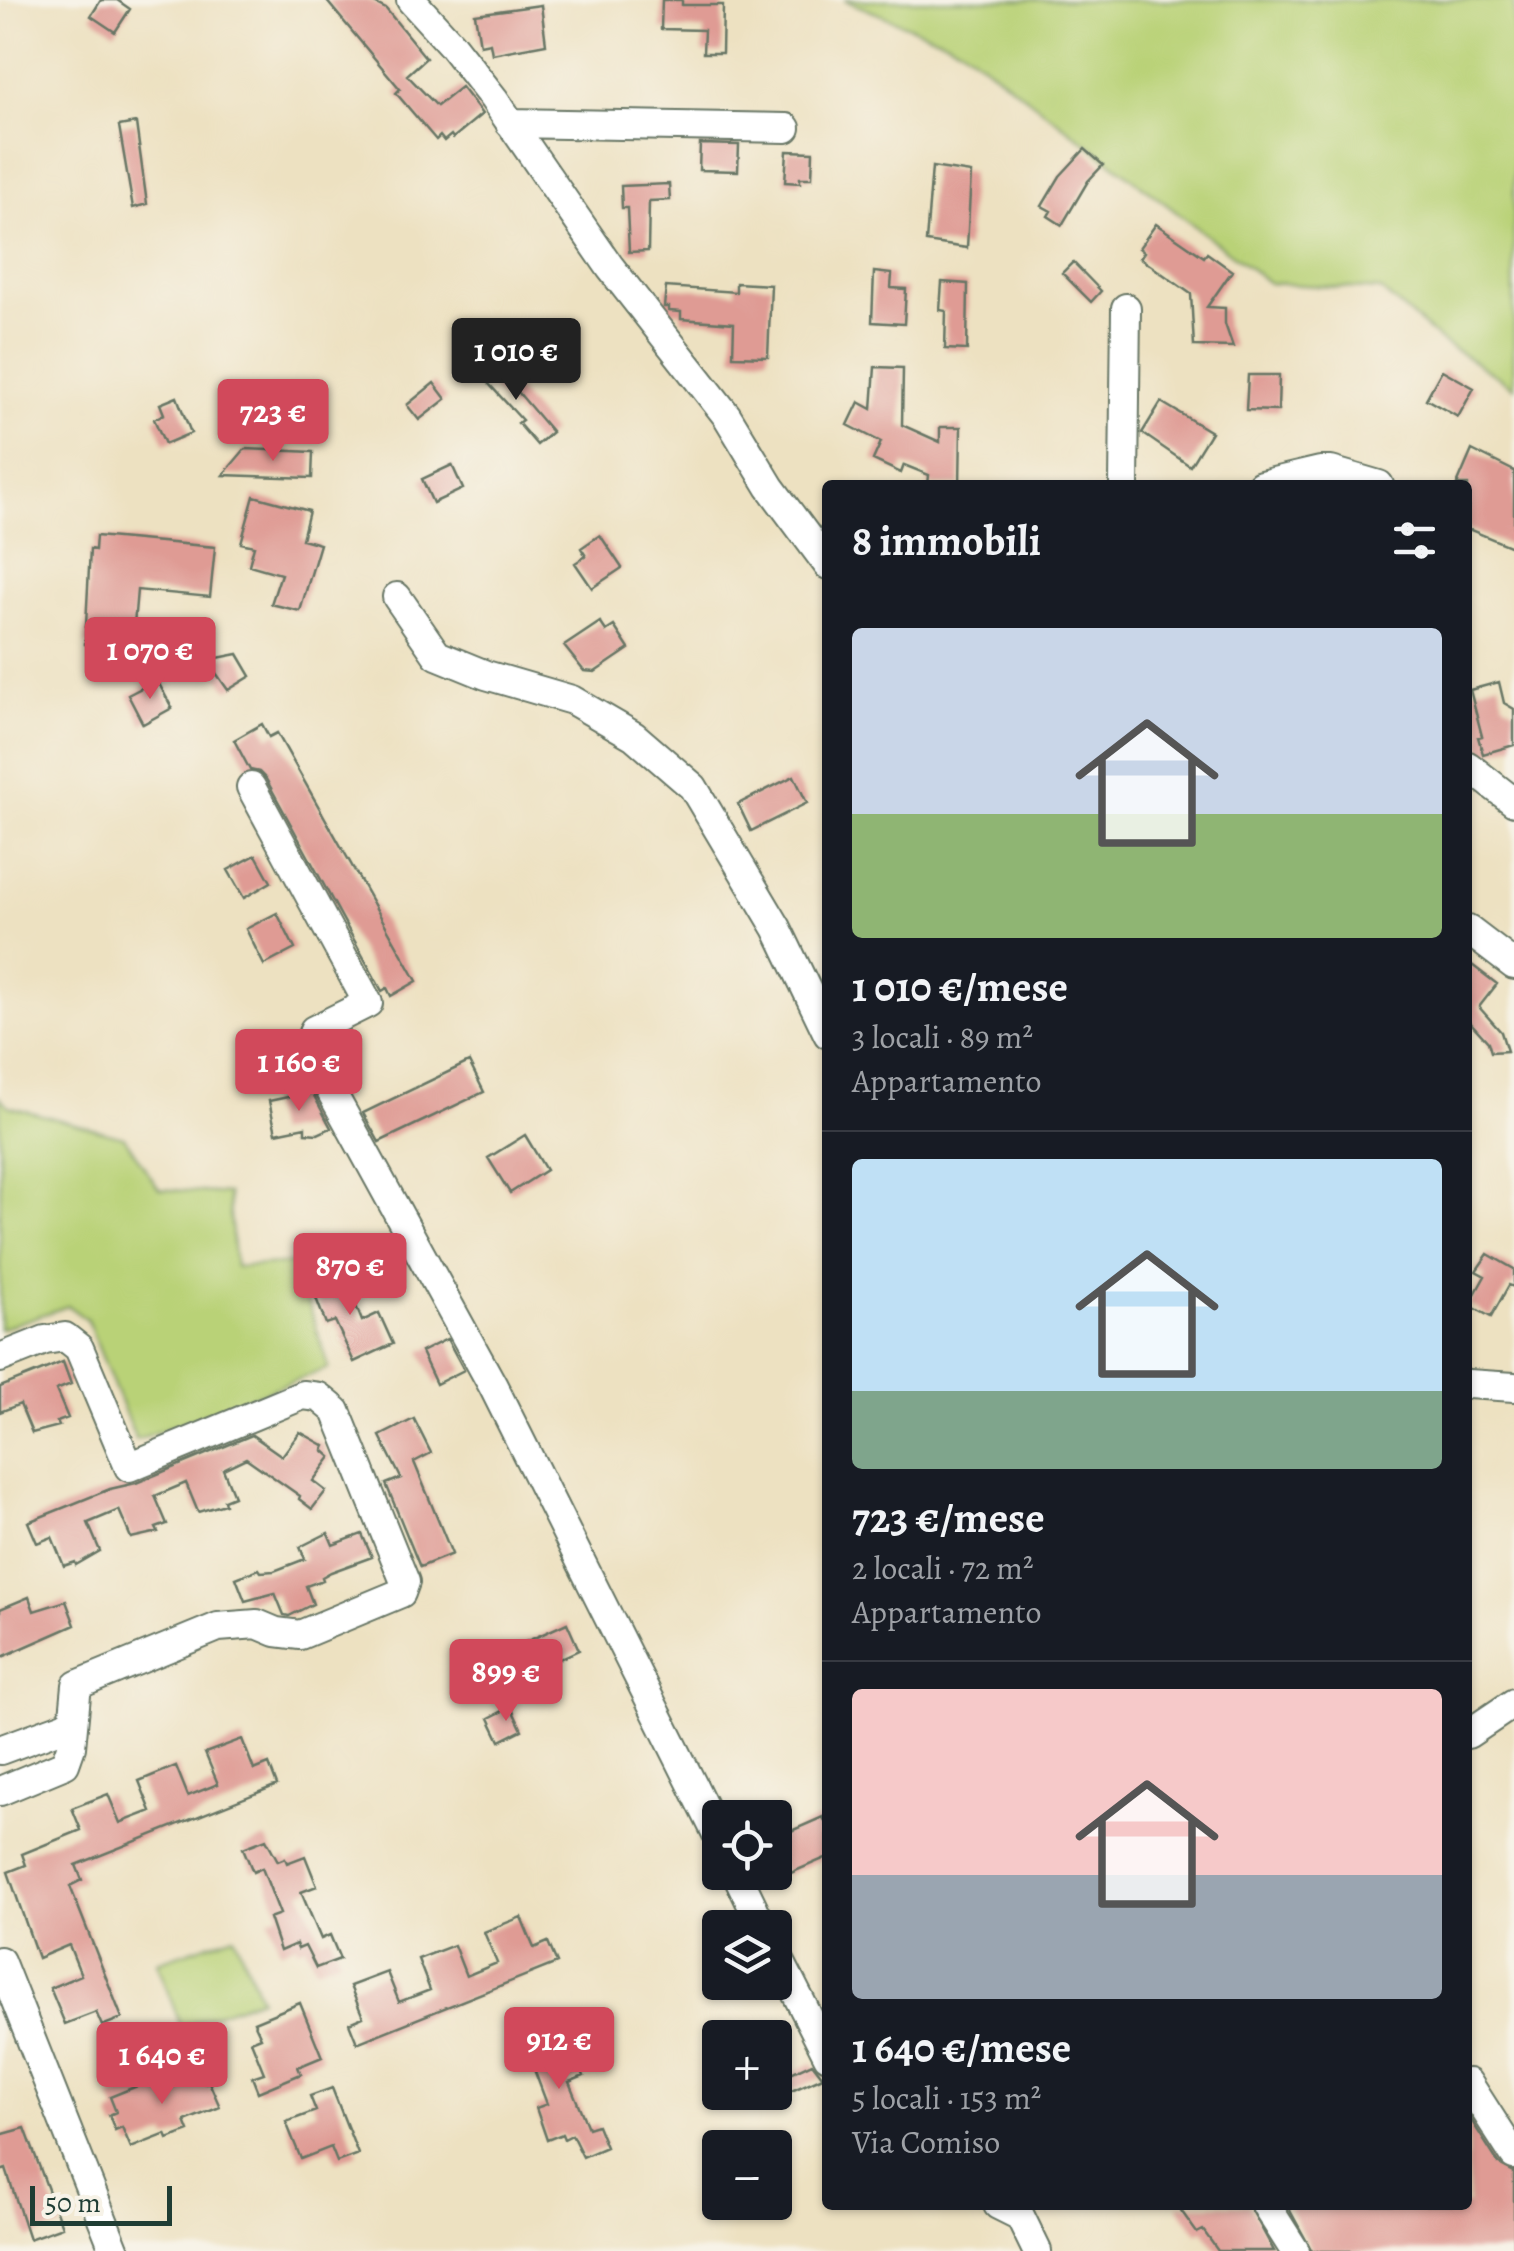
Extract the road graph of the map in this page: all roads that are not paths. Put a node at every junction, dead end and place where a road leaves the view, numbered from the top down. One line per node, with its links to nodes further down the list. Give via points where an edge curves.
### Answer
1 (411, 0): 2 (street)
2 (510, 123): 3 (street); 8 (street, via 610,267 727,416)
3 (786, 128)
4 (1126, 308): 5 (street)
5 (1124, 480)
6 (1282, 480): 7 (street, via 1320,471)
7 (1362, 480)
8 (822, 557)
9 (396, 597): 15 (street, via 436,655 572,700 634,736 693,787 777,928)
10 (1472, 769): 12 (street)
11 (251, 787): 24 (street, via 368,1002 314,1030 316,1062 493,1386)
12 (1514, 802)
13 (1472, 933): 14 (street)
14 (1514, 965)
15 (822, 1022)
16 (0, 1358): 20 (street, via 46,1340 65,1338 79,1348 129,1468 303,1396 320,1397 336,1411 405,1582 401,1593 300,1635 257,1624 218,1626 77,1684)
17 (1472, 1384): 18 (street)
18 (1514, 1388)
19 (1514, 1703): 21 (street)
20 (73, 1723): 22 (street); 23 (street, via 65,1764)
21 (1472, 1731)
22 (0, 1750)
23 (0, 1791)
24 (702, 1804)
25 (0, 1960): 32 (street)
26 (792, 1985): 27 (street)
27 (822, 2044)
28 (1472, 2089): 29 (street)
29 (1514, 2155)
30 (1008, 2210): 33 (street, via 1020,2216)
31 (1269, 2210): 34 (street)
32 (114, 2251)
33 (1037, 2251)
34 (1295, 2251)

